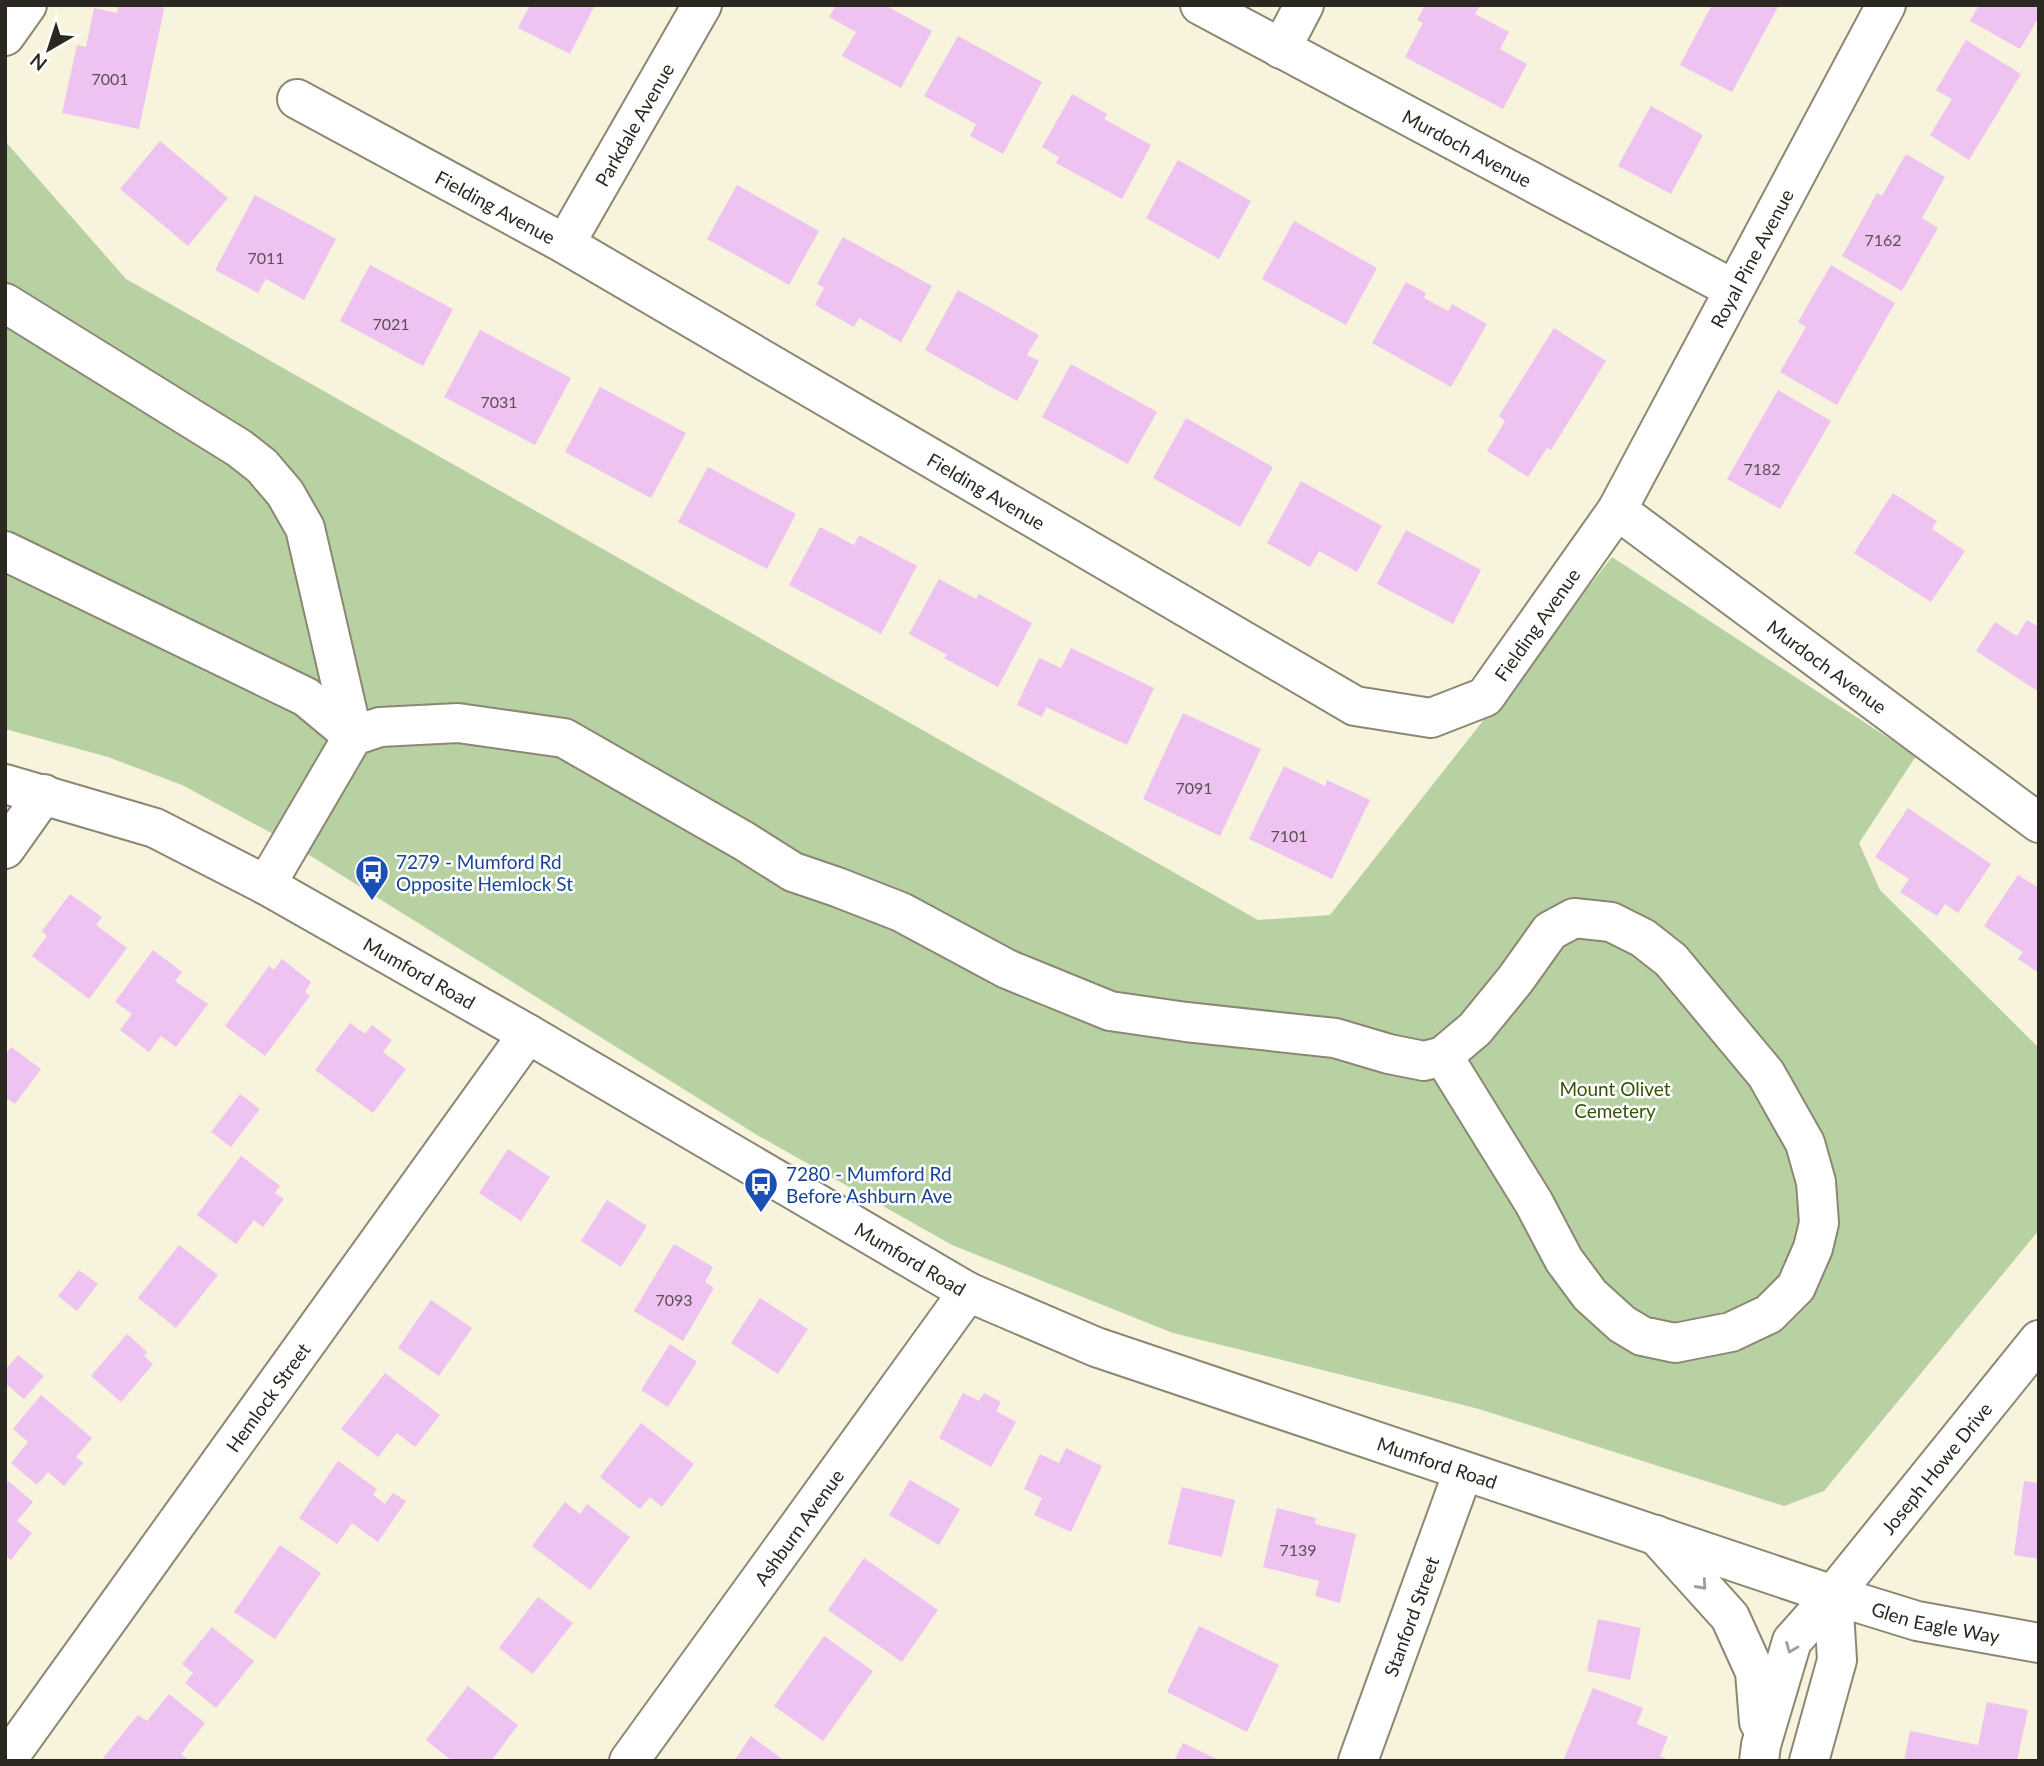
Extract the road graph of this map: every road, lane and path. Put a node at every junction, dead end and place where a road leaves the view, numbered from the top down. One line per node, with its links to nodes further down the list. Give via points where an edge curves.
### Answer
1 (27, 5): 6 (street)
2 (702, 5): 9 (street, Parkdale Avenue)
3 (1200, 5): 7 (street, Murdoch Avenue)
4 (1304, 5): 7 (street)
5 (1886, 5): 10 (street, Royal Pine Avenue)
6 (5, 36)
7 (1281, 49): 10 (street, Murdoch Avenue)
8 (297, 99): 9 (street, Fielding Avenue)
9 (565, 244): 12 (street, Fielding Avenue, via 1355,706 1431,718 1485,697)
10 (1733, 289): 12 (street, Royal Pine Avenue)
11 (5, 303): 14 (street, via 239,448 285,493 305,528)
12 (1617, 510): 17 (street, Murdoch Avenue)
13 (5, 551): 14 (street, via 306,697)
14 (353, 736): 19 (street); 21 (street, via 380,727 458,723 564,738 793,872 901,912 1007,970 1110,1011 1335,1038 1424,1061)
15 (5, 784): 16 (street, Mumford Road)
16 (44, 794): 18 (street); 19 (street, Mumford Road, via 155,828)
17 (2039, 823)
18 (5, 849)
19 (266, 884): 20 (street, Mumford Road)
20 (528, 1034): 22 (street, Mumford Road); 29 (street, Hemlock Street)
21 (1443, 1056): 21 (street, via 1475,1029 1550,931 1574,918 1611,922 1643,938 1671,960 1766,1074 1805,1143 1816,1182 1819,1223 1814,1248 1796,1287 1769,1314 1731,1332 1675,1343 1642,1336 1622,1324 1590,1295 1564,1259)
22 (968, 1292): 24 (street, Mumford Road, via 1096,1347); 30 (street, Ashburn Avenue)
23 (2039, 1340): 26 (street, Joseph Howe Drive)
24 (1463, 1472): 25 (street, Mumford Road); 31 (street, Stanford Street)
25 (1656, 1535): 26 (street, Mumford Road); 28 (street, one-way to 28, via 1730,1617 1755,1672)
26 (1833, 1595): 27 (street, Glen Eagle Way, via 1917,1620); 28 (street, Joseph Howe Drive, one-way to 28, via 1793,1641); 32 (street, via 1837,1660)
27 (2039, 1643)
28 (1760, 1753)
29 (6, 1761)
30 (629, 1761)
31 (1358, 1761)
32 (1809, 1761)

